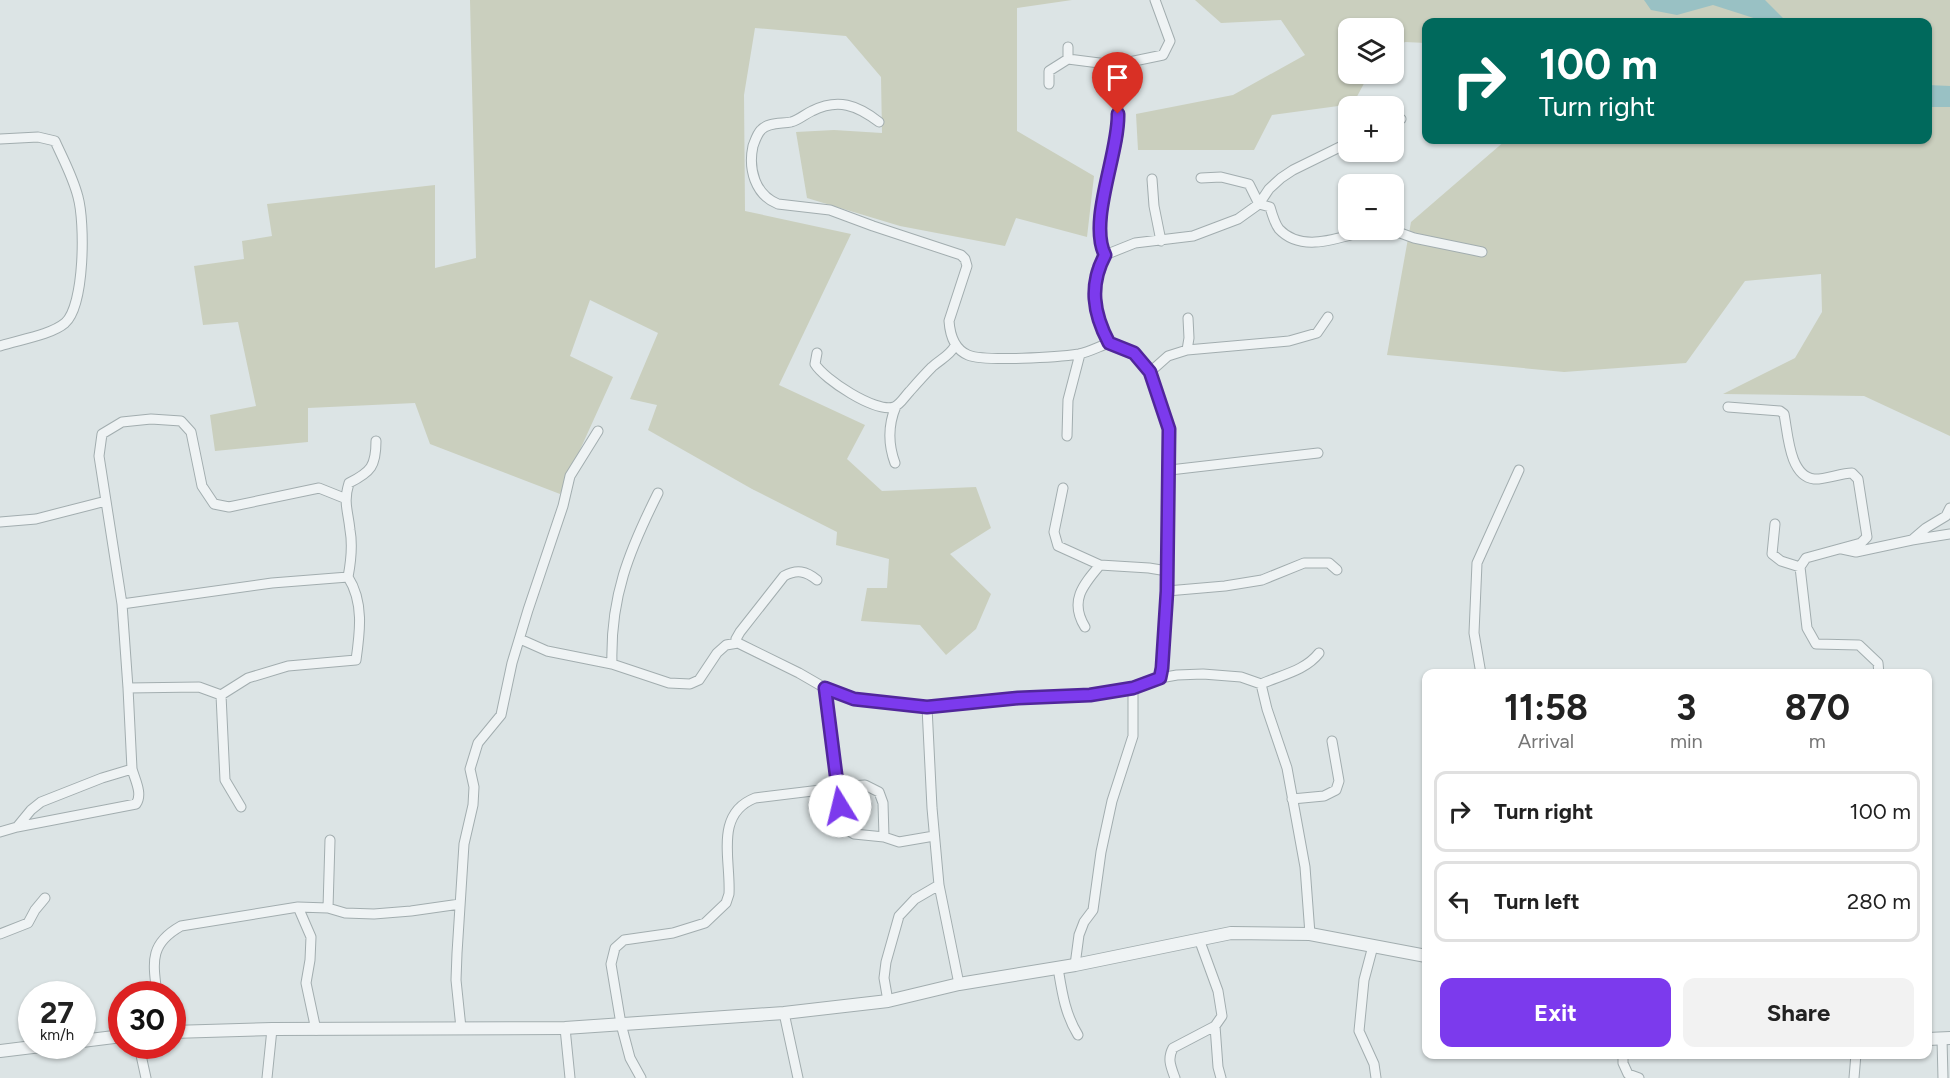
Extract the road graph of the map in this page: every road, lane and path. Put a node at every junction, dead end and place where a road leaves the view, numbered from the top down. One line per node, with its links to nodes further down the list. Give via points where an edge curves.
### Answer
1 (1155, 0): 4 (street, via 1170,41 1163,55)
2 (1068, 47): 3 (street)
3 (1068, 59): 4 (street); 5 (street, via 1049,71)
4 (1115, 65): 16 (street, via 1118,126 1101,219)
5 (1048, 84)
6 (879, 122): 21 (street, via 855,105 838,104 822,106 794,121 767,126 759,131 751,156 755,181 762,193 778,204 837,212 961,255 967,266 949,321)
7 (0, 140): 20 (street, via 38,137 55,141 78,195 83,229 79,296 66,322 51,331)
8 (1338, 148): 11 (street, via 1281,178)
9 (1202, 178): 11 (street, via 1221,177 1249,184)
10 (1152, 179): 14 (street)
11 (1259, 204): 13 (street, via 1270,207 1278,228 1295,241); 14 (street, via 1238,219 1193,236)
12 (1404, 234): 15 (street)
13 (1338, 238)
14 (1161, 241): 16 (street, via 1135,243)
15 (1482, 252)
16 (1105, 255): 19 (street, via 1096,271 1095,296 1098,318)
17 (1328, 317): 22 (street, via 1317,333 1289,341)
18 (1188, 318): 22 (street)
19 (1109, 343): 24 (street); 25 (street, via 1134,353)
20 (0, 346)
21 (955, 346): 24 (street, via 969,355 992,358); 26 (street)
22 (1187, 350): 25 (street, via 1168,356)
23 (817, 353): 26 (street, via 815,364 838,384 874,404)
24 (1080, 354): 29 (street, via 1068,400)
25 (1150, 372): 33 (street, via 1169,429)
26 (896, 406): 32 (street, via 890,426)
27 (1728, 407): 44 (street, via 1784,414 1794,463 1802,474 1815,479 1852,473 1858,479 1867,537 1861,543)
28 (598, 431): 54 (street, via 570,476)
29 (1067, 436)
30 (376, 441): 37 (street, via 376,459 366,474 349,483)
31 (1318, 453): 33 (street)
32 (895, 463)
33 (1170, 470): 48 (street)
34 (1519, 470): 58 (street, via 1477,563 1474,633)
35 (1063, 488): 45 (street, via 1054,532 1058,546)
36 (658, 493): 57 (street, via 630,550 621,581 612,632)
37 (344, 498): 38 (street, via 318,488 230,507 214,504 202,486 191,432 181,421 151,419 122,422 102,434 99,456); 49 (street, via 352,554)
38 (106, 501): 40 (street, via 36,519); 52 (street)
39 (1950, 508): 43 (street, via 1946,516)
40 (0, 522)
41 (1775, 524): 46 (street, via 1772,554)
42 (1950, 534): 43 (street)
43 (1912, 540): 44 (street, via 1856,552)
44 (1840, 549): 46 (street, via 1806,558)
45 (1100, 565): 48 (street); 53 (street, via 1083,585 1078,602)
46 (1800, 567): 59 (street, via 1807,628 1816,644 1860,645 1878,663)
47 (1337, 570): 51 (street, via 1329,563 1304,563 1263,580)
48 (1167, 571): 51 (street)
49 (348, 577): 52 (street, via 272,583); 65 (street, via 359,609 356,660 288,666 248,678)
50 (817, 580): 55 (street, via 803,571 784,576 740,632)
51 (1167, 591): 60 (street)
52 (122, 604): 62 (street)
53 (1085, 627)
54 (520, 639): 57 (street, via 547,651); 79 (street, via 501,715 478,742 470,769 473,805 464,844)
55 (738, 643): 57 (street, via 726,645 699,680 690,684 669,683); 63 (street)
56 (1319, 653): 61 (street, via 1312,662)
57 (612, 664)
58 (1480, 669)
59 (1879, 669)
60 (1160, 678): 61 (street, via 1203,674 1241,677); 64 (street)
61 (1261, 684): 70 (street, via 1287,768)
62 (128, 688): 65 (street, via 199,687); 68 (street)
63 (825, 688): 66 (street, via 854,699); 69 (street)
64 (1133, 688): 66 (street, via 1090,695); 87 (street, via 1133,736 1112,801 1093,910 1079,935)
65 (221, 695): 71 (street, via 225,780)
66 (927, 707): 74 (street)
67 (1332, 741): 70 (street, via 1339,781 1336,790 1324,796)
68 (132, 769): 72 (street, via 41,802); 72 (street, via 139,790 136,804)
69 (837, 788): 75 (street, via 849,831); 75 (street, via 865,785 879,792 884,803); 93 (street, via 755,798 739,807 729,823 727,836 730,883 726,903 705,923 624,940 615,948 611,964)
70 (1292, 799): 83 (street, via 1305,867)
71 (241, 807)
72 (17, 827): 73 (street)
73 (0, 832)
74 (934, 836): 75 (street, via 899,842); 77 (street)
75 (884, 837)
76 (330, 840): 81 (street)
77 (939, 885): 90 (street); 91 (street, via 915,899 899,916 886,962)
78 (45, 898): 82 (street, via 28,923)
79 (460, 904): 81 (street, via 374,914); 95 (street, via 456,980)
80 (298, 908): 81 (street); 89 (street, via 181,926 166,935 158,946); 98 (street, via 311,937 306,983)
81 (328, 908)
82 (0, 934)
83 (1310, 934): 84 (street, via 1231,933); 85 (street)
84 (1199, 939): 87 (street); 94 (street, via 1218,991 1222,1016)
85 (1373, 946): 86 (street); 107 (street, via 1364,980 1359,1031 1374,1064)
86 (1422, 955)
87 (1075, 965): 88 (street)
88 (1058, 968): 90 (street); 100 (street, via 1069,1021)
89 (156, 981)
90 (959, 984): 91 (street)
91 (888, 1001): 92 (street)
92 (784, 1013): 93 (street); 112 (street)
93 (621, 1023): 96 (street); 111 (street, via 630,1058)
94 (1215, 1026): 113 (street, via 1173,1048 1169,1061); 114 (street)
95 (461, 1028): 96 (street); 98 (street)
96 (565, 1028): 110 (street)
97 (272, 1029): 98 (street); 99 (street); 109 (street)
98 (316, 1030)
99 (186, 1032)
100 (1078, 1035)
101 (1946, 1039): 117 (street)
102 (18, 1049): 103 (street)
103 (0, 1051)
104 (142, 1059): 108 (street)
105 (1623, 1059): 115 (street, via 1628,1074)
106 (1856, 1059): 116 (street)
107 (1374, 1077)
108 (146, 1078)
109 (267, 1078)
110 (570, 1078)
111 (641, 1078)
112 (798, 1078)
113 (1175, 1078)
114 (1221, 1078)
115 (1639, 1078)
116 (1854, 1078)
117 (1943, 1078)

